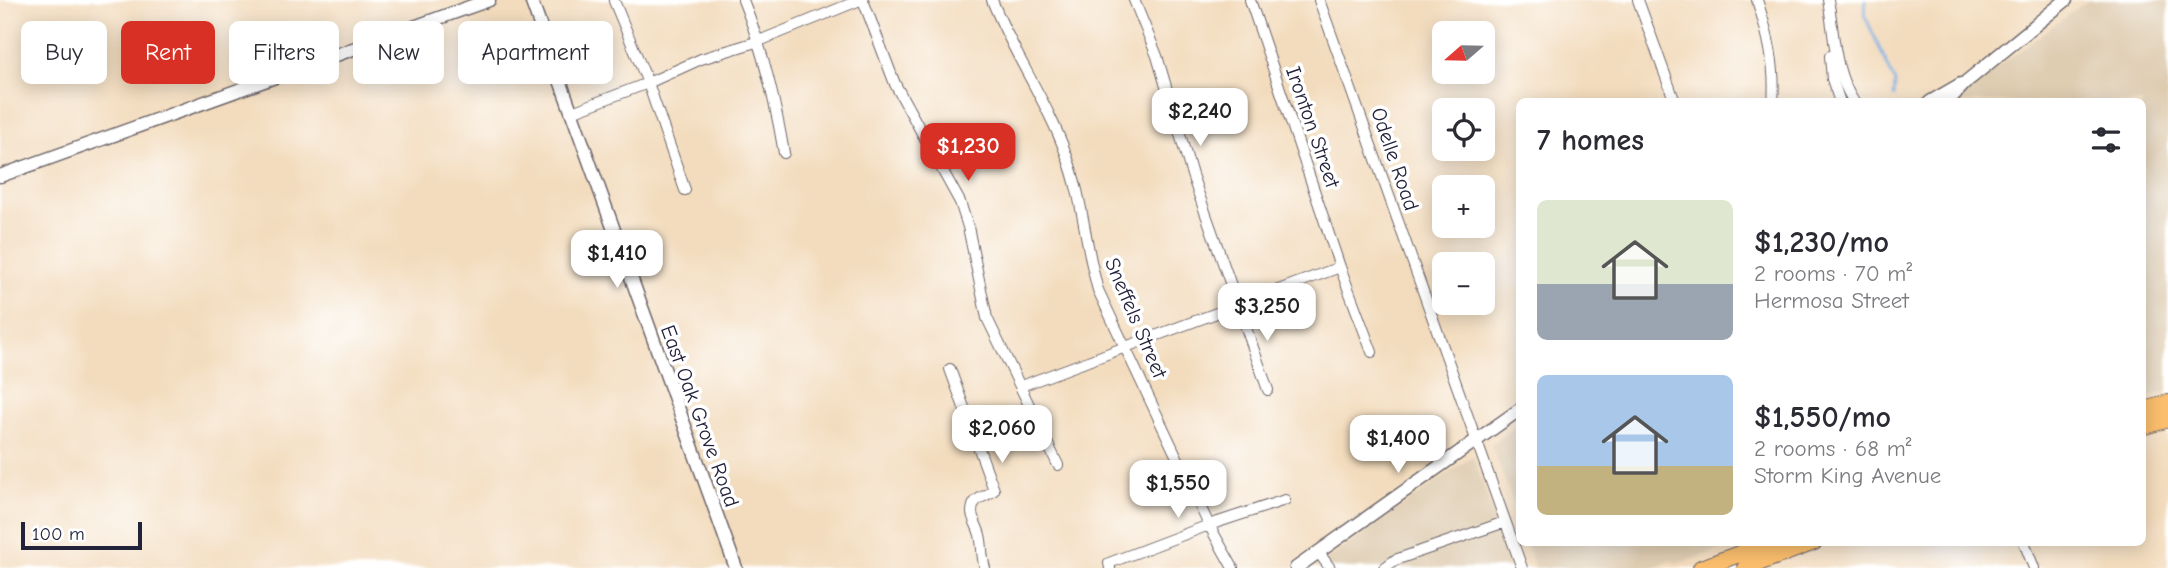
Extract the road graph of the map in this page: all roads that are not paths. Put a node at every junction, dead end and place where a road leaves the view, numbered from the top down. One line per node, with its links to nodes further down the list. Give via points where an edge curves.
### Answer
1 (489, 0): 26 (street)
2 (531, 0): 24 (street, East Oak Grove Road)
3 (743, 0): 15 (street)
4 (862, 0): 15 (street); 33 (street, via 895,84 960,202 987,318)
5 (992, 0): 30 (street, Sneffels Street, via 1067,155 1095,280)
6 (1134, 0): 29 (street, via 1157,56)
7 (1250, 0): 28 (street, Ironton Street)
8 (1319, 0): 40 (street, Odelle Road)
9 (1638, 0): 18 (street)
10 (1756, 0): 19 (street, via 1769,43)
11 (1828, 0): 14 (street)
12 (2066, 0): 16 (street)
13 (614, 1): 17 (street)
14 (1830, 13): 20 (street, via 1830,68); 21 (street, via 1836,64)
15 (760, 41): 17 (street, via 701,59); 25 (street)
16 (1967, 81): 22 (street); 23 (street)
17 (648, 83): 24 (street); 27 (street)
18 (1674, 98)
19 (1773, 98)
20 (1839, 98)
21 (1852, 98)
22 (1937, 98)
23 (1951, 98)
24 (572, 112): 49 (street, East Oak Grove Road)
25 (784, 153)
26 (0, 176)
27 (685, 190)
28 (1340, 267): 29 (street); 31 (street, Ironton Street)
29 (1238, 307): 30 (street); 34 (street)
30 (1126, 348): 33 (street); 44 (street, Sneffels Street)
31 (1372, 352)
32 (950, 369): 50 (street, via 994,490 972,506)
33 (1021, 386): 41 (street)
34 (1268, 390)
35 (2168, 403): 36 (highway)
36 (2146, 410)
37 (1516, 412): 40 (street)
38 (2168, 419): 39 (highway)
39 (2146, 426)
40 (1477, 440): 43 (street, Odelle Road); 48 (street)
41 (1058, 466)
42 (1285, 500): 44 (street)
43 (1506, 522): 55 (street, via 1395,560); 56 (street, Odelle Road)
44 (1209, 525): 51 (street, via 1109,563); 52 (street, Sneffels Street)
45 (1762, 546): 57 (highway)
46 (1803, 546): 58 (highway)
47 (2026, 546): 59 (street)
48 (1319, 553): 53 (street); 54 (street)
49 (736, 568)
50 (985, 568)
51 (1111, 568)
52 (1233, 568)
53 (1296, 568)
54 (1329, 568)
55 (1384, 568)
56 (1522, 568)
57 (1701, 568)
58 (1745, 568)
59 (2034, 568)

